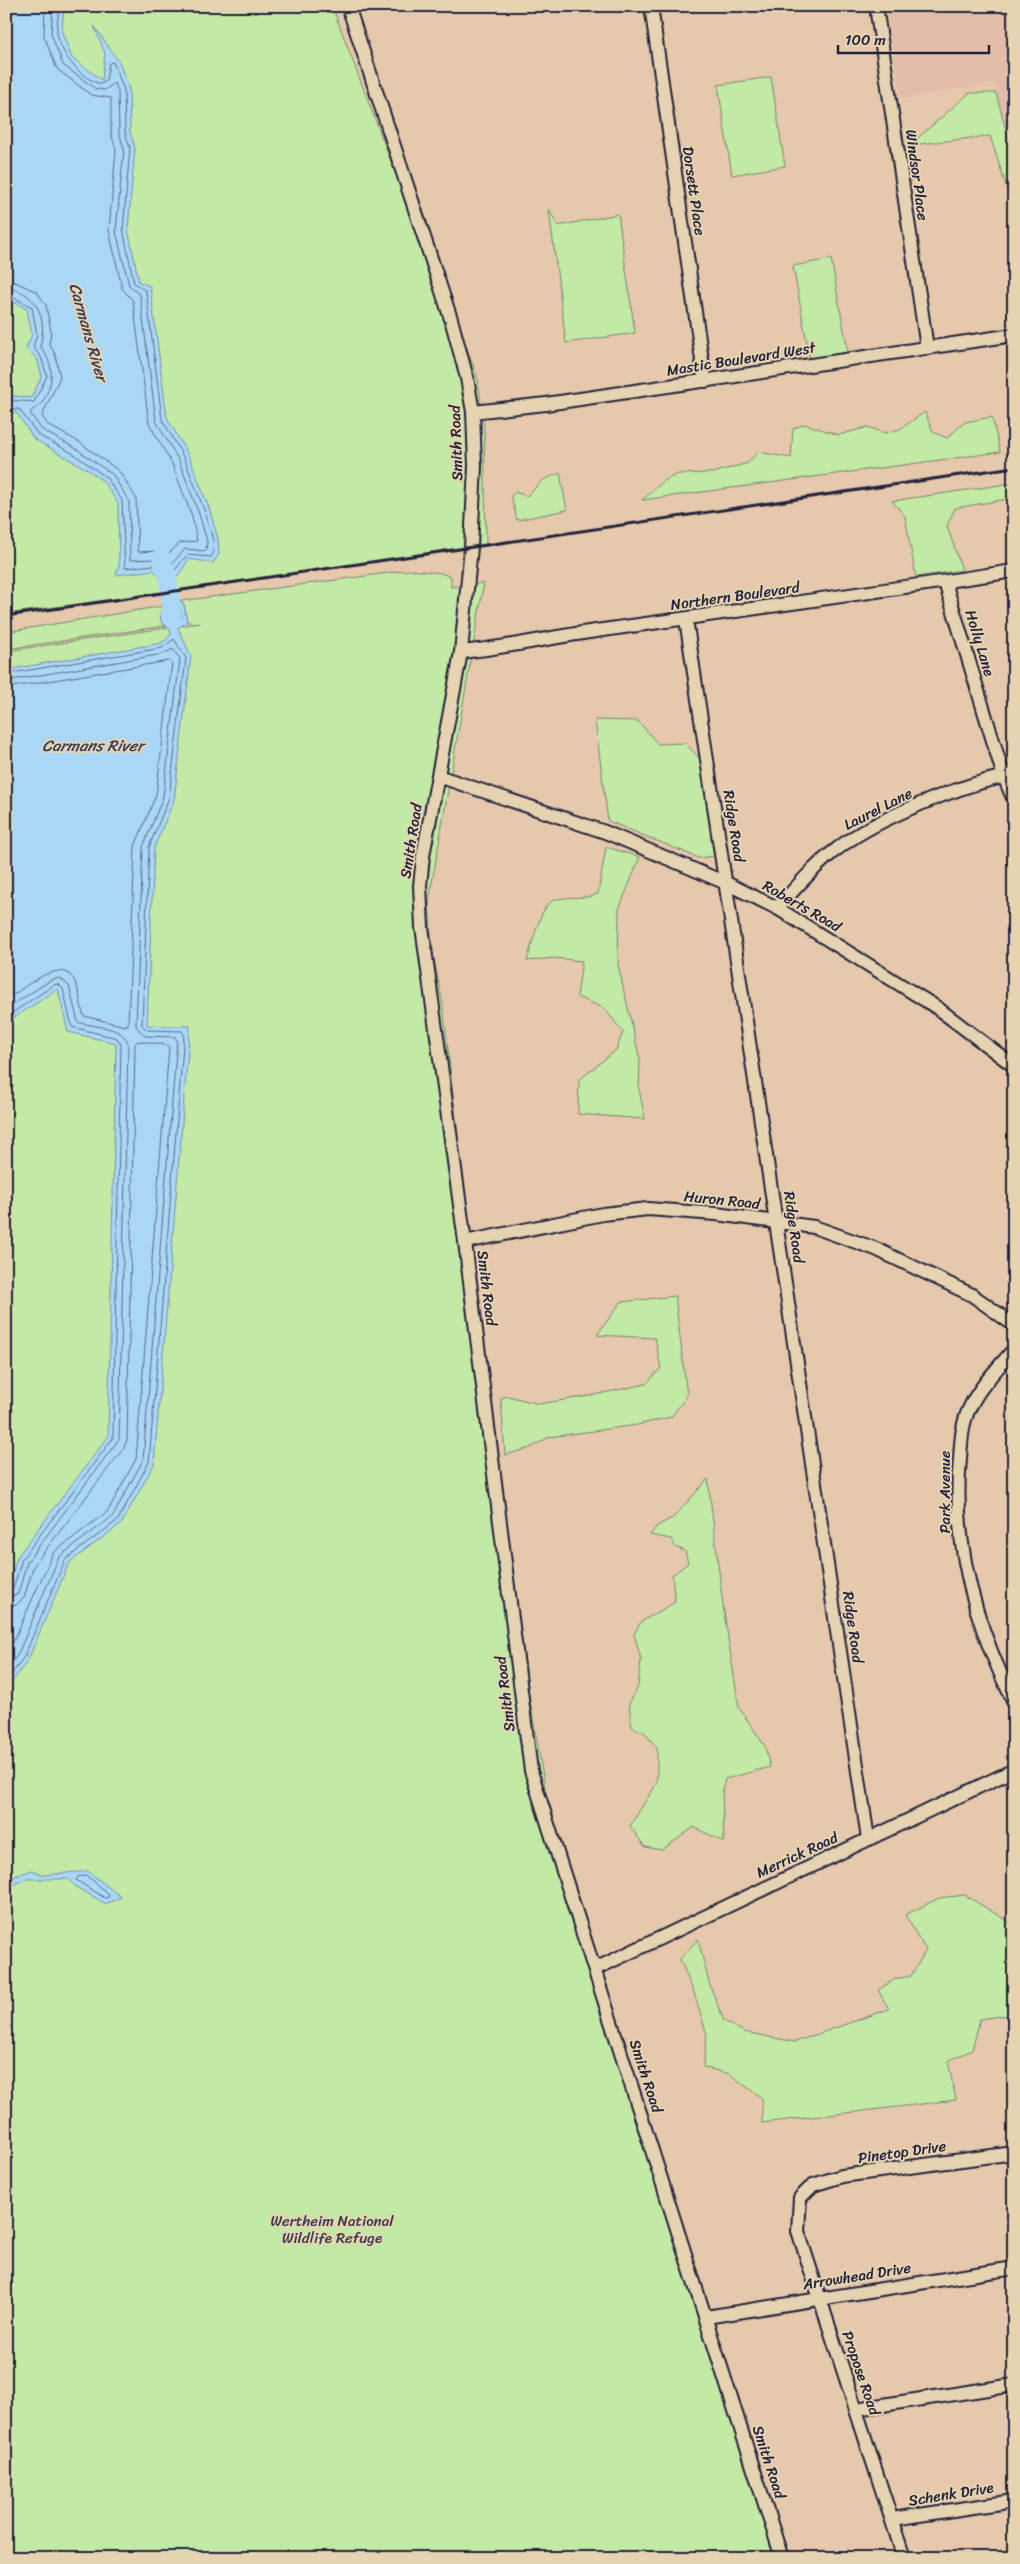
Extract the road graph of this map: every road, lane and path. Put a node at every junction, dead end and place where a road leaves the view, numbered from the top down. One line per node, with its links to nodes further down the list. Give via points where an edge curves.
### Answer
1 (348, 6): 7 (street, Smith Road, via 451,319)
2 (651, 6): 6 (street, Dorsett Place)
3 (876, 6): 5 (street, Windsor Place)
4 (1014, 335): 5 (street, Mastic Boulevard West)
5 (927, 348): 6 (street, Mastic Boulevard West)
6 (705, 381): 7 (street, Mastic Boulevard West)
7 (473, 412): 11 (street, Smith Road, via 476,466)
8 (1014, 571): 9 (street, Northern Boulevard)
9 (945, 582): 10 (street, Northern Boulevard); 13 (street, Holly Lane)
10 (686, 619): 11 (street, Northern Boulevard); 15 (street, Ridge Road)
11 (461, 652): 12 (street, Smith Road)
12 (438, 776): 15 (street, Roberts Road, via 605,832); 19 (street, Smith Road, via 422,856 422,926)
13 (1009, 776): 14 (street, Holly Lane); 16 (street, Laurel Lane, via 950,792 883,822 838,848)
14 (1014, 800)
15 (726, 883): 16 (street, Roberts Road); 18 (street, Ridge Road)
16 (777, 908): 17 (street, Roberts Road, via 936,1007)
17 (1014, 1066)
18 (776, 1222): 19 (street, Huron Road, via 648,1209 603,1214); 20 (street, Huron Road, via 814,1227 876,1249 972,1295); 24 (street, Ridge Road)
19 (465, 1242): 25 (street, Smith Road, via 531,1771)
20 (1014, 1324)
21 (1014, 1349): 22 (street, Park Avenue, via 970,1407 962,1434 958,1502 962,1546 976,1608 993,1661)
22 (1014, 1702)
23 (1014, 1770): 24 (street, Merrick Road)
24 (868, 1839): 25 (street, Merrick Road)
25 (595, 1969): 30 (street, Smith Road)
26 (1014, 2153): 27 (street, Pinetop Drive, via 842,2176 814,2185)
27 (800, 2198): 29 (street, Propose Road, via 798,2231)
28 (1014, 2268): 29 (street, Arrowhead Drive)
29 (818, 2298): 30 (street, Arrowhead Drive); 32 (street, Propose Road)
30 (706, 2317): 35 (street, Smith Road)
31 (1014, 2385): 32 (street)
32 (856, 2409): 34 (street, Propose Road)
33 (1014, 2501): 34 (street, Schenk Drive)
34 (892, 2519): 36 (street, Propose Road)
35 (782, 2558)
36 (904, 2558)

